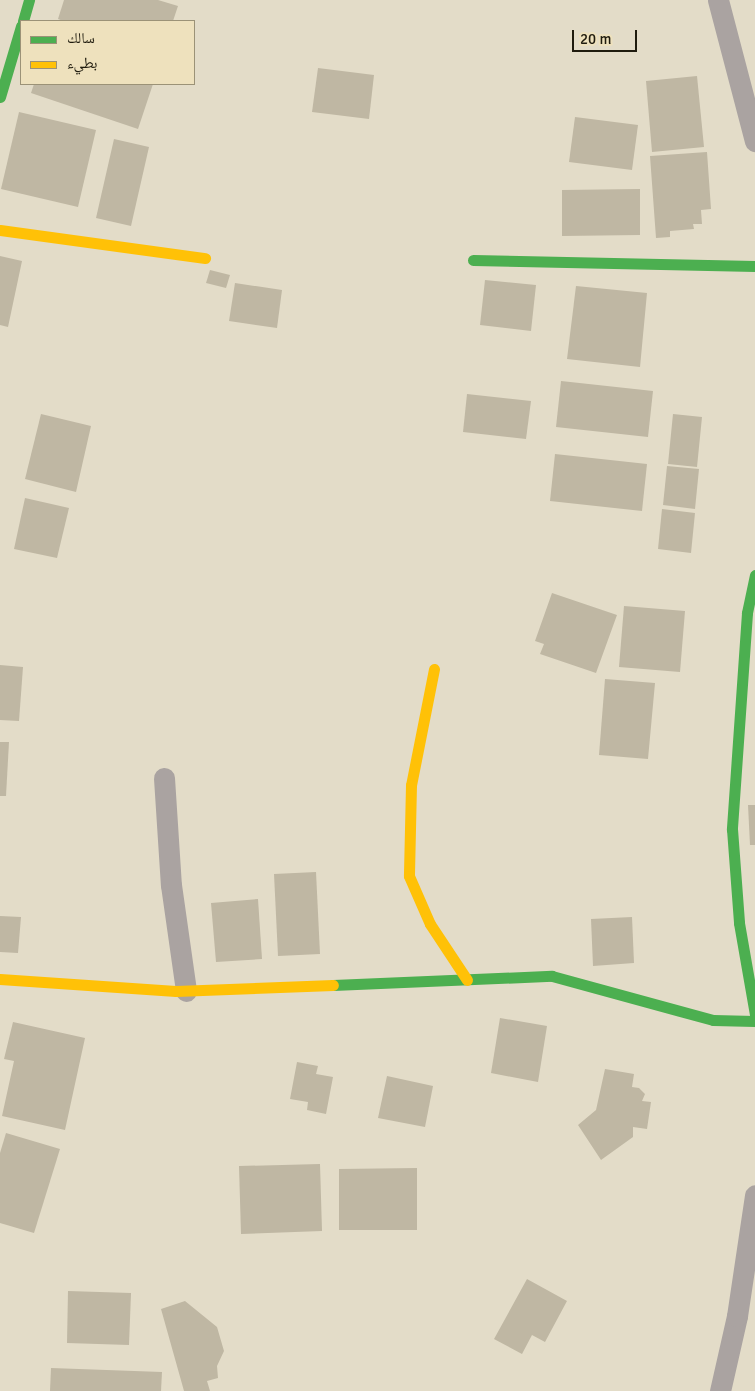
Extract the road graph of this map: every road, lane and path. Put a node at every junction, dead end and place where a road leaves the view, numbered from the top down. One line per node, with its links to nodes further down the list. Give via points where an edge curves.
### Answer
1 (29, 0): 3 (street)
2 (718, 0): 6 (street)
3 (23, 20)
4 (20, 29): 5 (street)
5 (0, 97)
6 (755, 141)
7 (0, 230): 8 (street)
8 (205, 258)
9 (472, 260): 10 (street)
10 (755, 266)
11 (755, 575): 17 (street, via 746,612 732,829 739,923)
12 (434, 669): 15 (street, via 411,784 409,876 430,924)
13 (164, 778): 16 (street, via 171,885)
14 (0, 979): 16 (street)
15 (467, 980): 16 (street); 18 (street, via 552,976 713,1020)
16 (186, 991)
17 (755, 1015)
18 (755, 1022)
19 (755, 1195): 20 (street, via 737,1316)
20 (720, 1391)

